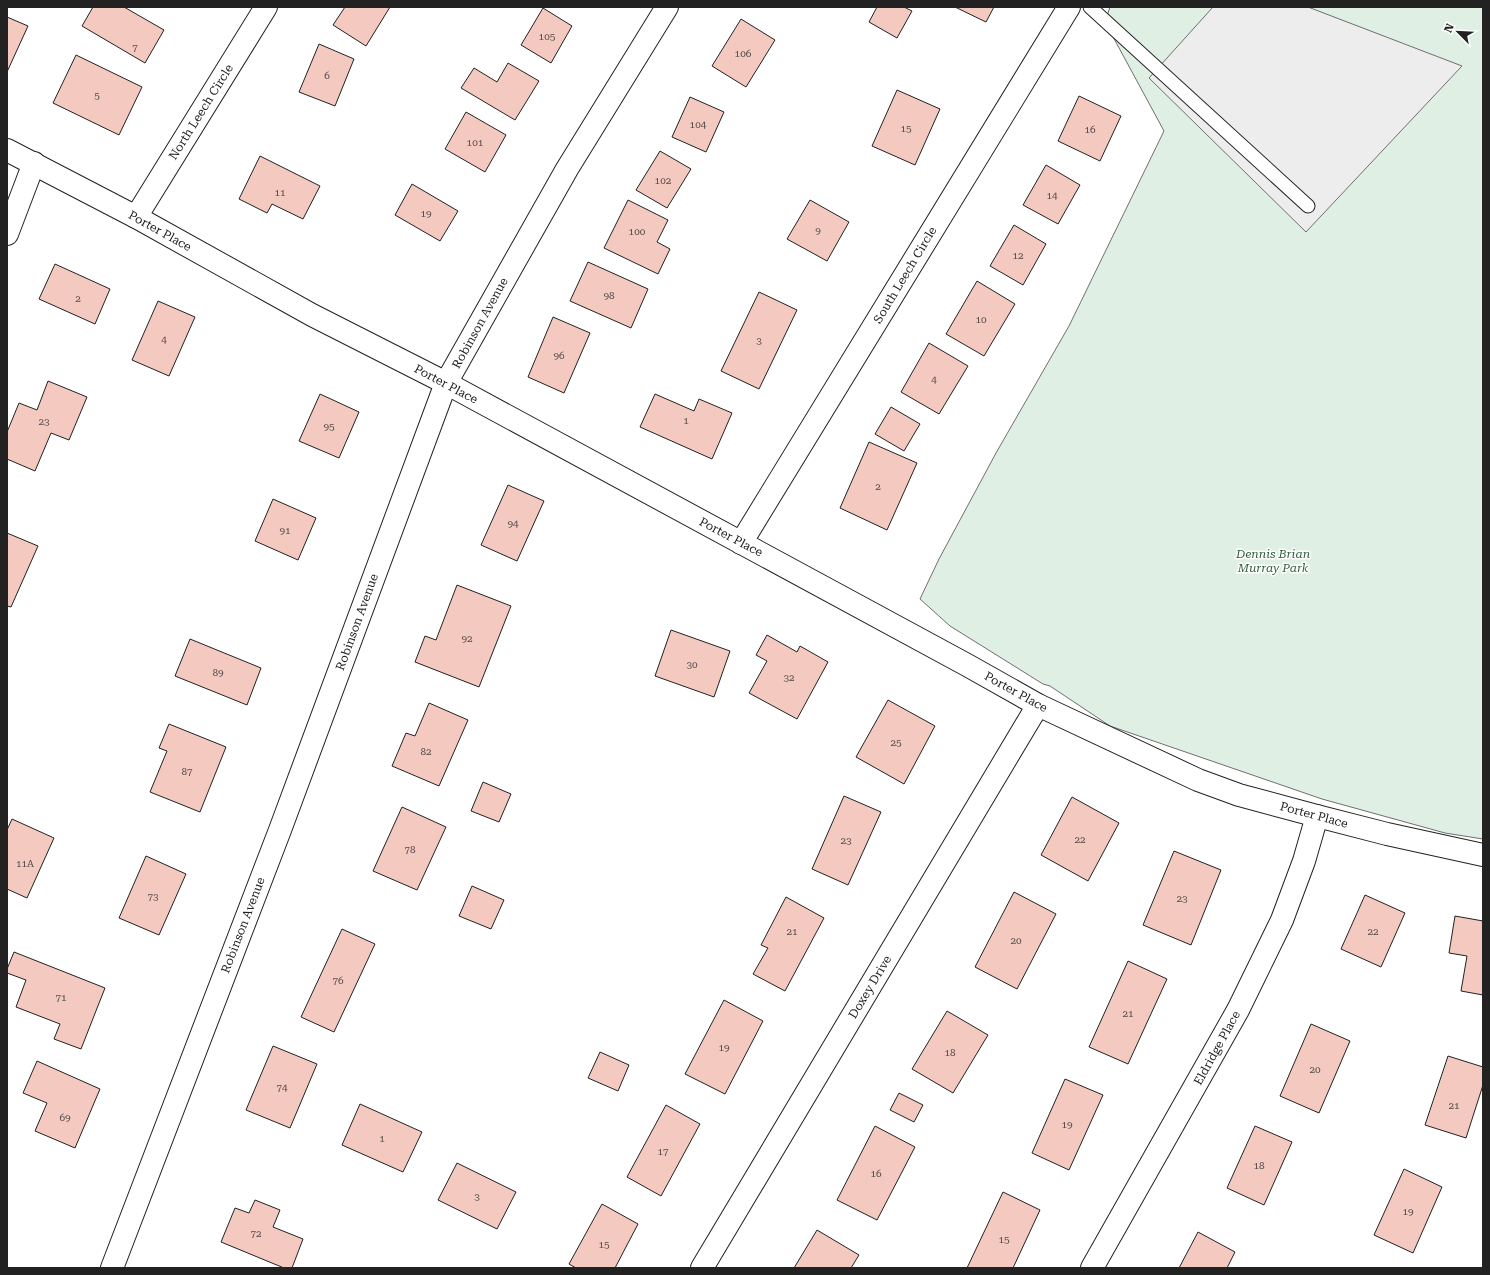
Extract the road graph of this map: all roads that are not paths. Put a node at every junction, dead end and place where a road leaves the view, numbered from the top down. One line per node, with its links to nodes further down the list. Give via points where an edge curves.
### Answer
1 (266, 7): 8 (street, North Leech Circle)
2 (666, 7): 10 (street, Robinson Avenue, via 568,169)
3 (1068, 7): 11 (street, South Leech Circle)
4 (1090, 7): 7 (lane)
5 (7, 150): 6 (street, Porter Place)
6 (34, 164): 8 (street, Porter Place); 9 (street)
7 (1308, 206)
8 (136, 217): 10 (street, Porter Place, via 312,315)
9 (7, 234)
10 (446, 383): 11 (street, Porter Place); 15 (street, Robinson Avenue, via 280,830)
11 (741, 542): 12 (street, Porter Place)
12 (1038, 705): 13 (street, Porter Place, via 1198,780); 16 (street, Doxey Drive)
13 (1318, 816): 14 (street, Porter Place); 17 (street, Eldridge Place, via 1282,920 1238,1010)
14 (1483, 855)
15 (112, 1268)
16 (702, 1268)
17 (1092, 1268)

